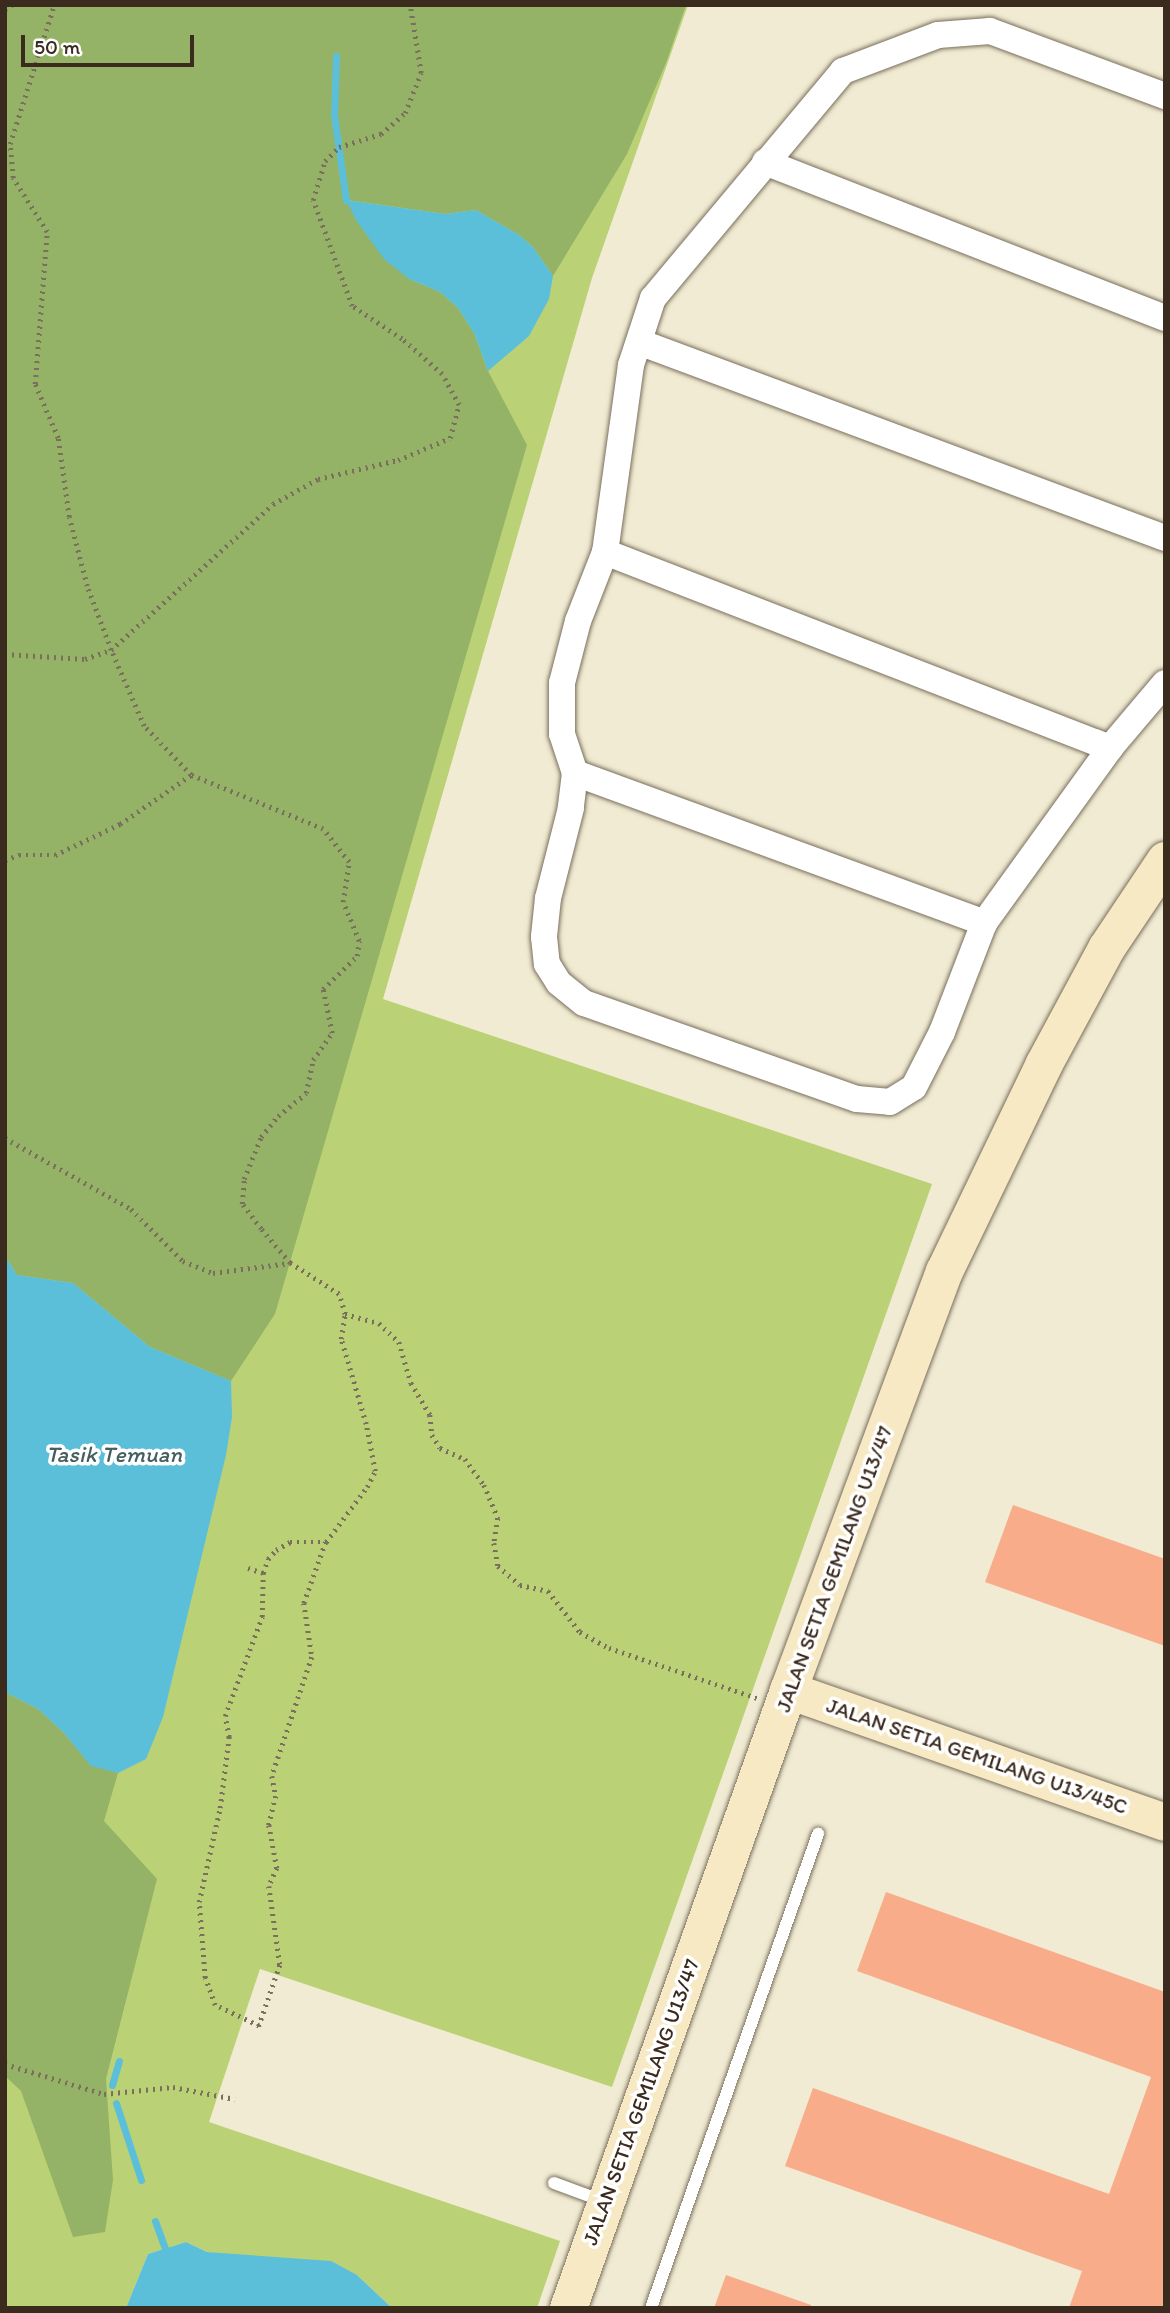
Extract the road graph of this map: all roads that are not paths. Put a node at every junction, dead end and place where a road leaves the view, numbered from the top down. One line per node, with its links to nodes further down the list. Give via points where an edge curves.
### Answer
1 (1165, 96): 2 (street, via 990,31 938,35 843,71)
2 (765, 162): 3 (street); 4 (street, via 653,298)
3 (1165, 318)
4 (639, 342): 5 (street); 6 (street, via 631,365)
5 (1165, 538)
6 (605, 552): 8 (street); 9 (street, via 578,621 562,683 562,734)
7 (1165, 683): 8 (street)
8 (1110, 748): 11 (street)
9 (575, 774): 11 (street); 11 (street, via 544,937 547,964 559,982 584,1003 857,1099 890,1102 914,1087 942,1032)
10 (1165, 860): 12 (street, JALAN SETIA GEMILANG U13/47, via 1106,948 994,1162 944,1270)
11 (984, 923)
12 (785, 1698): 13 (street, JALAN SETIA GEMILANG U13/45C); 16 (street, JALAN SETIA GEMILANG U13/47)
13 (1165, 1822)
14 (818, 1834): 18 (lane)
15 (554, 2183): 16 (lane)
16 (606, 2202): 17 (street, JALAN SETIA GEMILANG U13/47)
17 (568, 2308)
18 (651, 2308)

